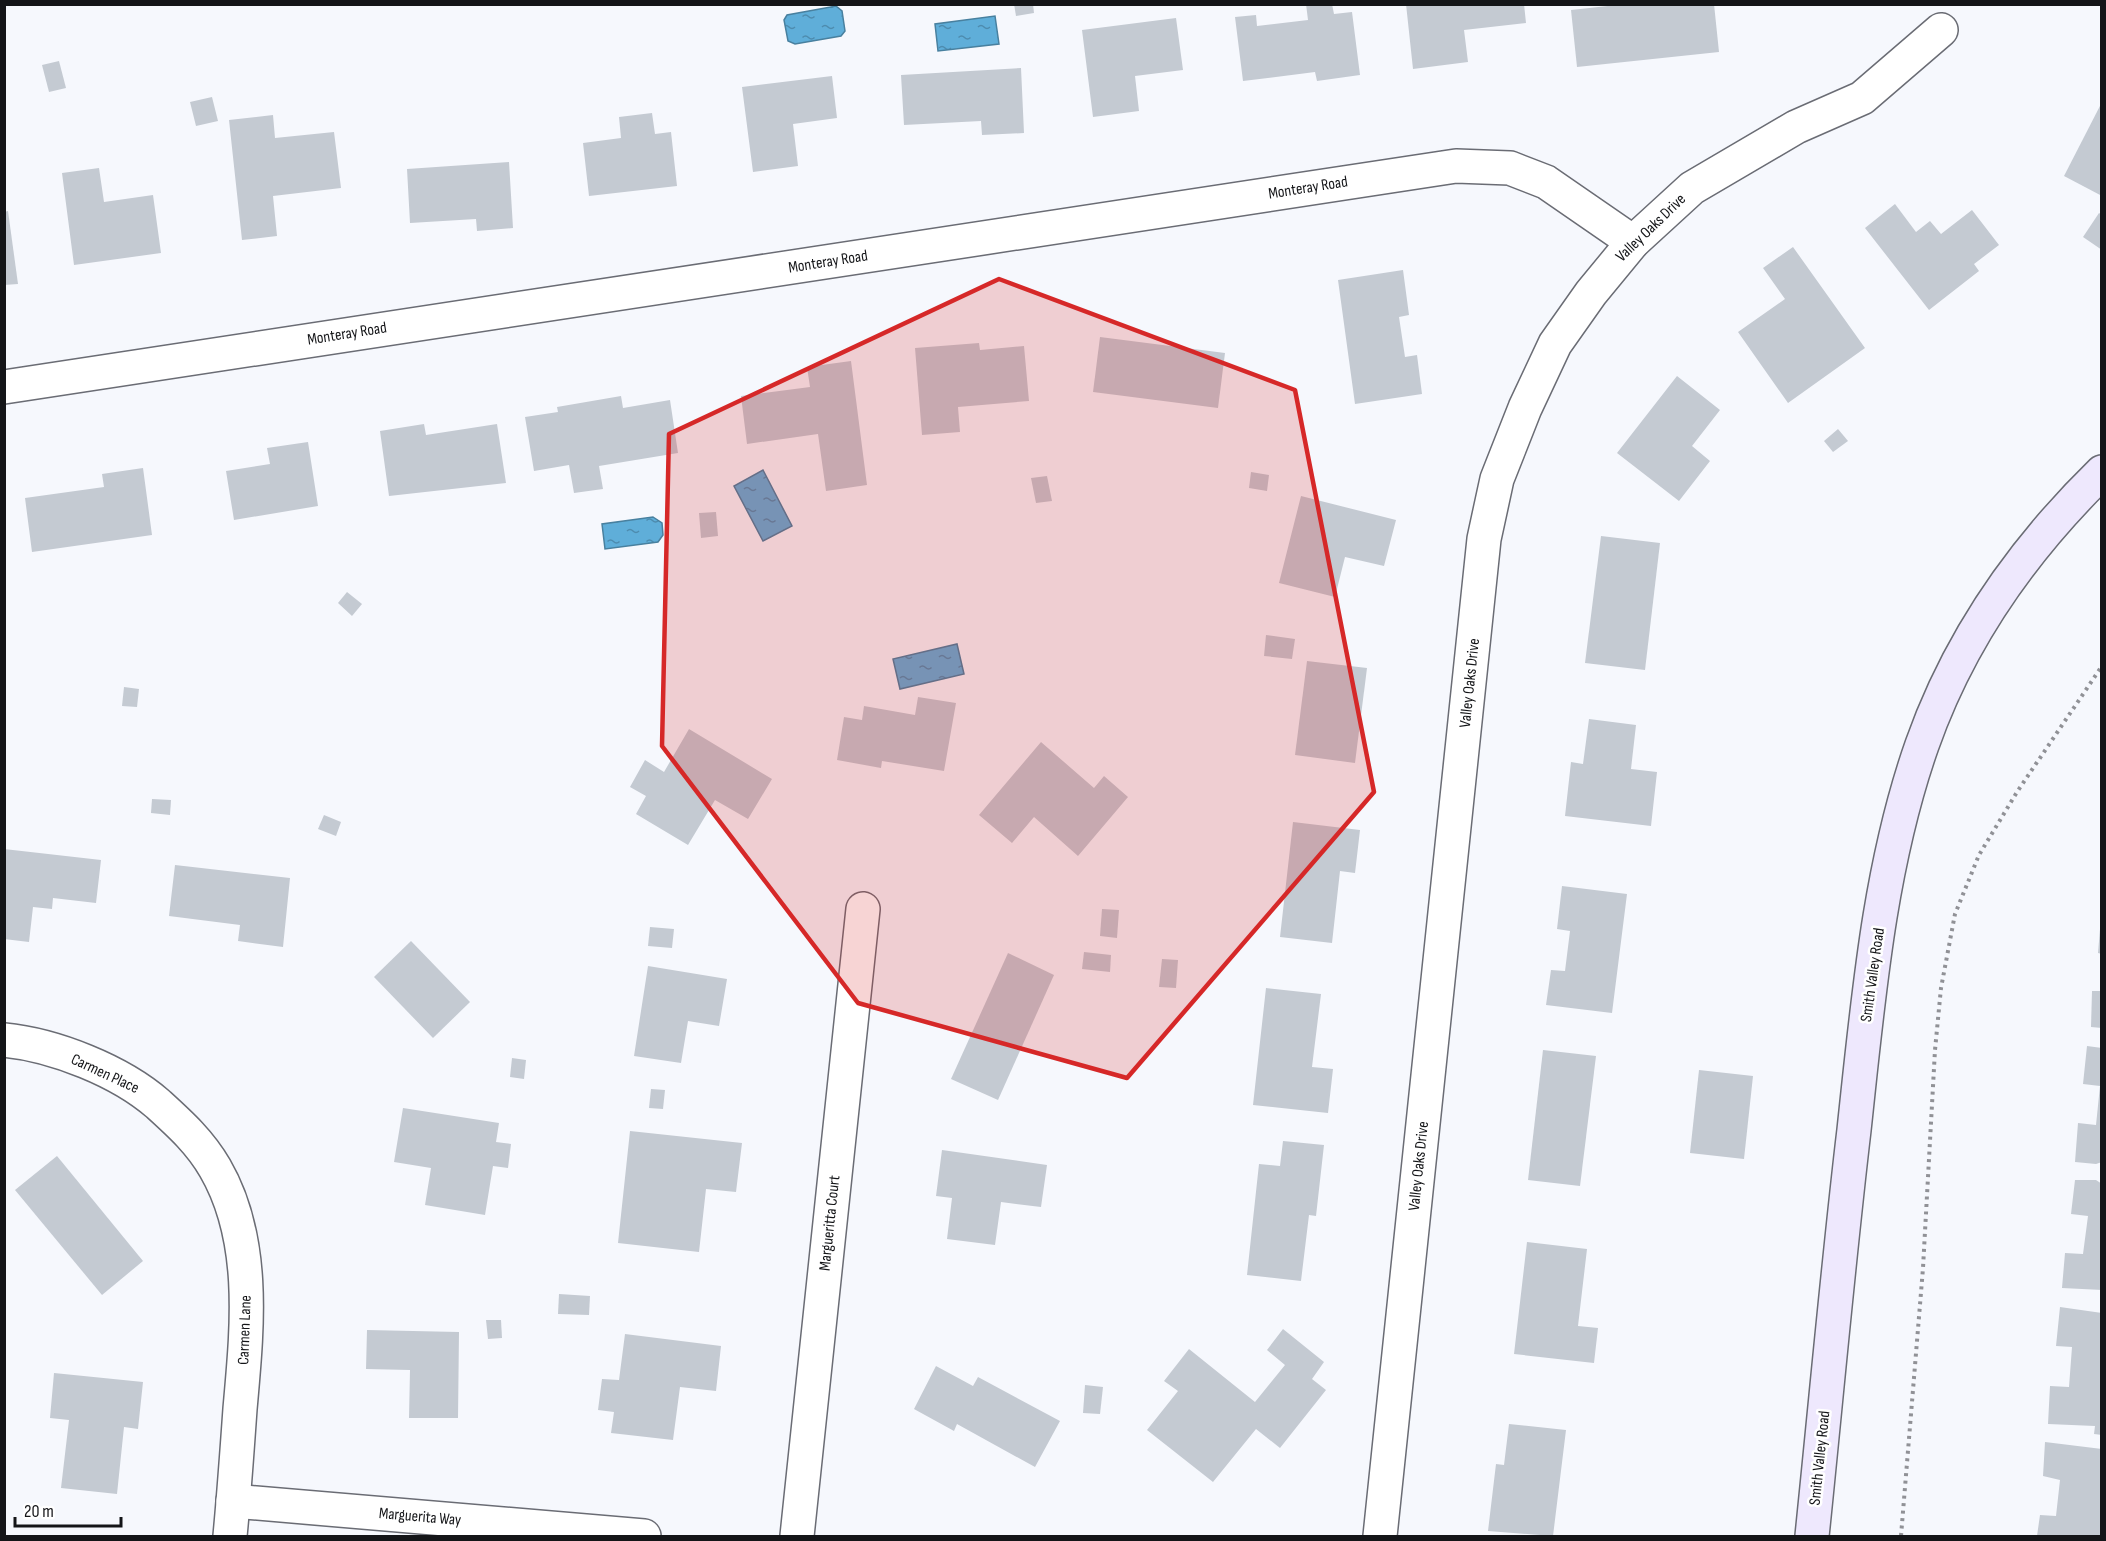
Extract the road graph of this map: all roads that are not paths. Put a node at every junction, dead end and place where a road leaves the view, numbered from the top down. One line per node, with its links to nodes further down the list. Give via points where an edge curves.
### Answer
1 (1941, 30): 2 (street, Valley Oaks Drive, via 1862,98 1796,127 1692,188)
2 (1632, 242): 3 (street, Monteray Road, via 1546,182 1510,168 1456,166); 12 (street, Valley Oaks Drive, via 1555,345 1497,479 1484,539)
3 (4, 387)
4 (2102, 472): 13 (main road, Smith Valley Road, via 2024,556 1985,613 1941,700 1900,817 1868,1000)
5 (863, 909): 11 (street, Margueritta Court)
6 (4, 1040): 7 (street, Carmen Place, via 90,1064 139,1087)
7 (193, 1135): 8 (street, Carmen Lane, via 216,1170 235,1218 246,1280 247,1330)
8 (233, 1501): 9 (street, Carmen Lane); 10 (street, Marguerita Way)
9 (230, 1536)
10 (644, 1536)
11 (797, 1536)
12 (1380, 1536)
13 (1812, 1536)

